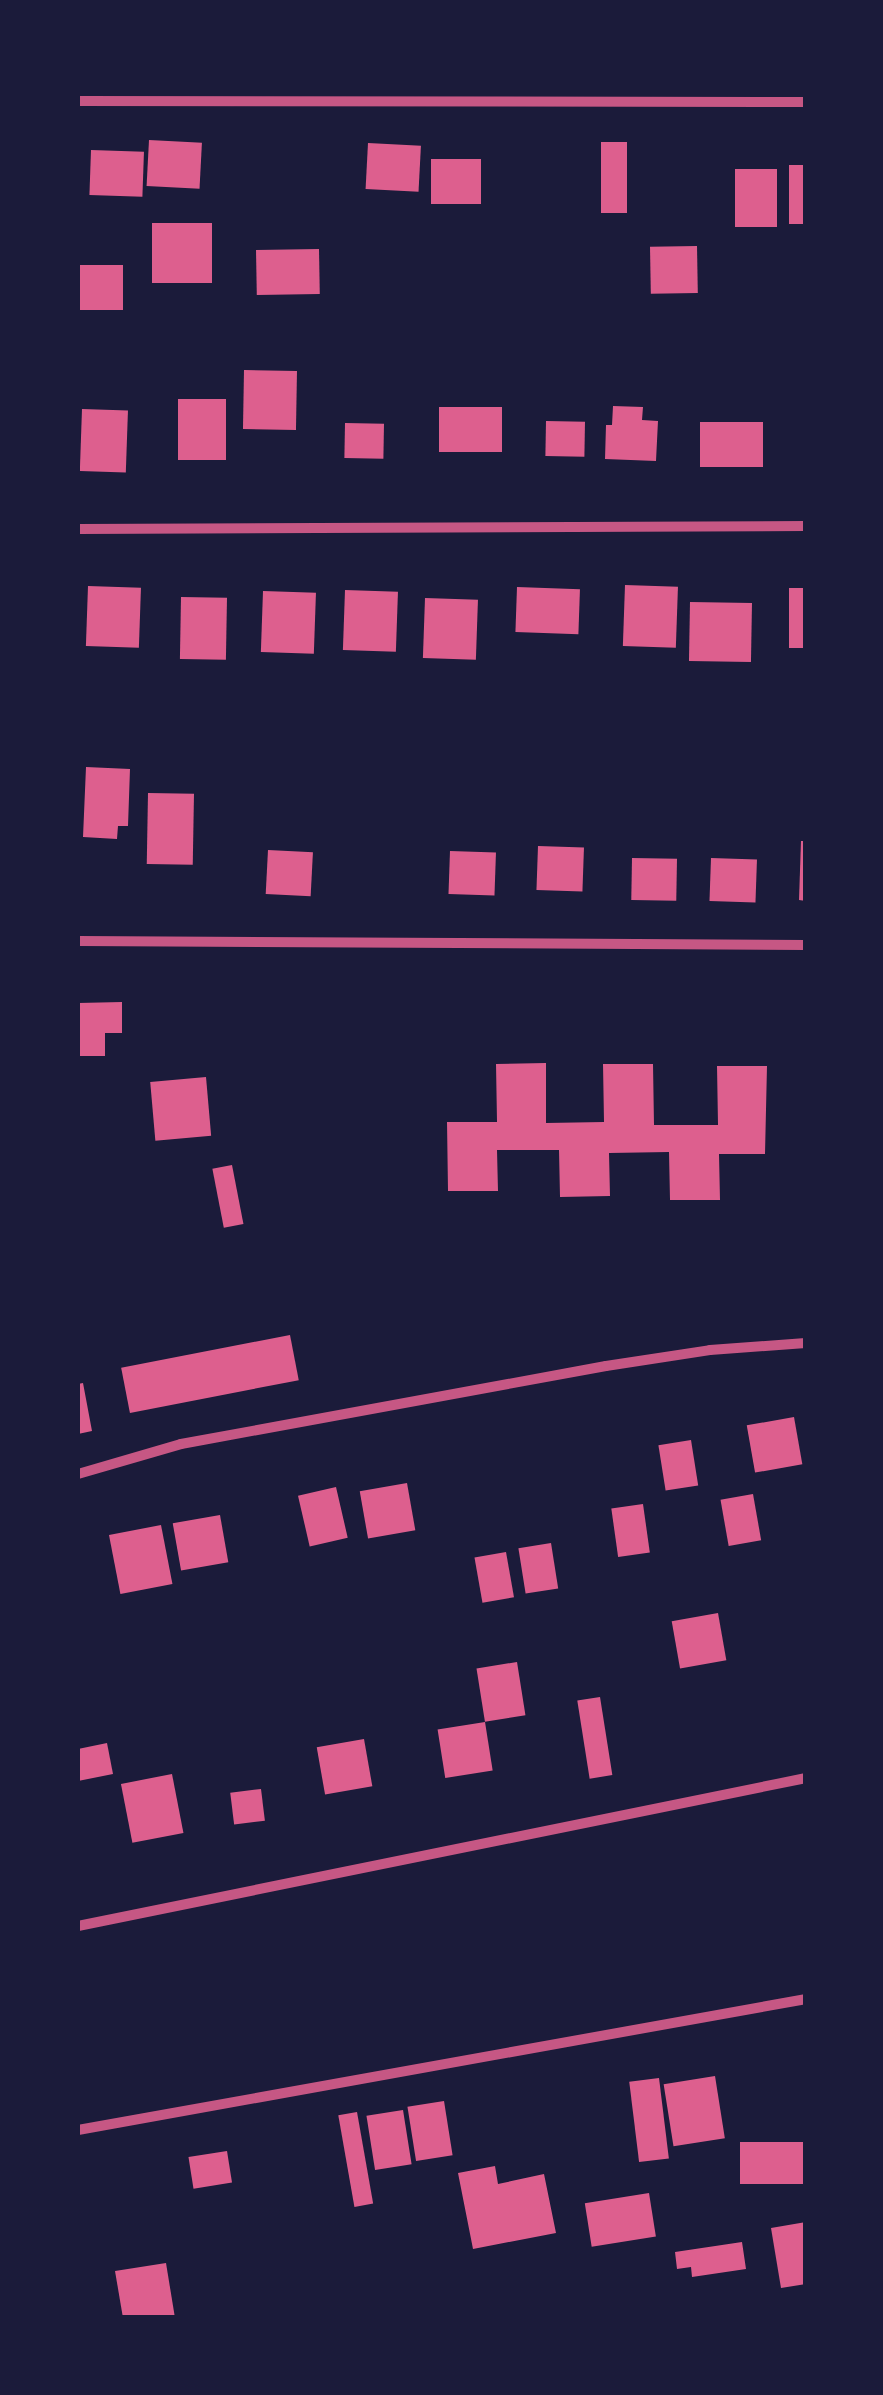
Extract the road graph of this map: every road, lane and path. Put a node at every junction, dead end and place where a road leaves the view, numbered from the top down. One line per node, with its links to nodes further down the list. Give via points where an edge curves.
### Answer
1 (78, 100): 2 (street)
2 (806, 102)
3 (806, 526): 4 (street)
4 (78, 529)
5 (78, 941): 6 (street)
6 (806, 945)
7 (806, 1343): 8 (street, via 606,1366 181,1444)
8 (78, 1474)
9 (806, 1778): 10 (street)
10 (78, 1926)
11 (806, 1998): 12 (street)
12 (78, 2130)

